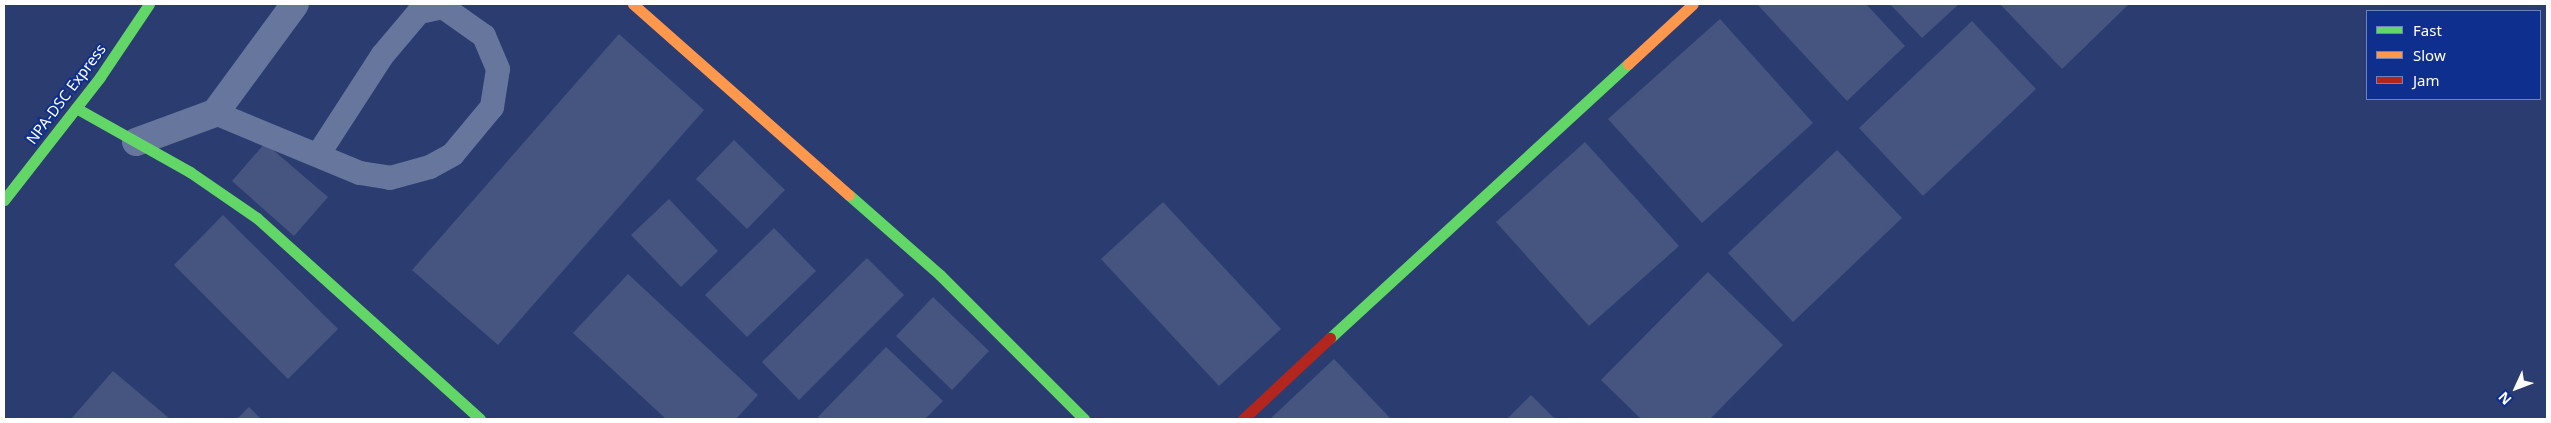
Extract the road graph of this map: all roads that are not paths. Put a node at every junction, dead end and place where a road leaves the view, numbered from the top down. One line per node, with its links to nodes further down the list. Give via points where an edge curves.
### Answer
1 (149, 4): 5 (street, NPA-DSC Express)
2 (295, 4): 6 (street)
3 (632, 4): 11 (street, via 940,275)
4 (1693, 4): 12 (street)
5 (76, 108): 7 (street); 9 (street, NPA-DSC Express)
6 (215, 114): 7 (street); 8 (lane)
7 (136, 142): 10 (street, via 190,172 257,218)
8 (318, 155): 8 (lane, via 360,173 390,178 430,168 454,154 492,107 498,70 484,36 443,7 419,12 382,56)
9 (4, 200)
10 (480, 419)
11 (1084, 419)
12 (1243, 419)

